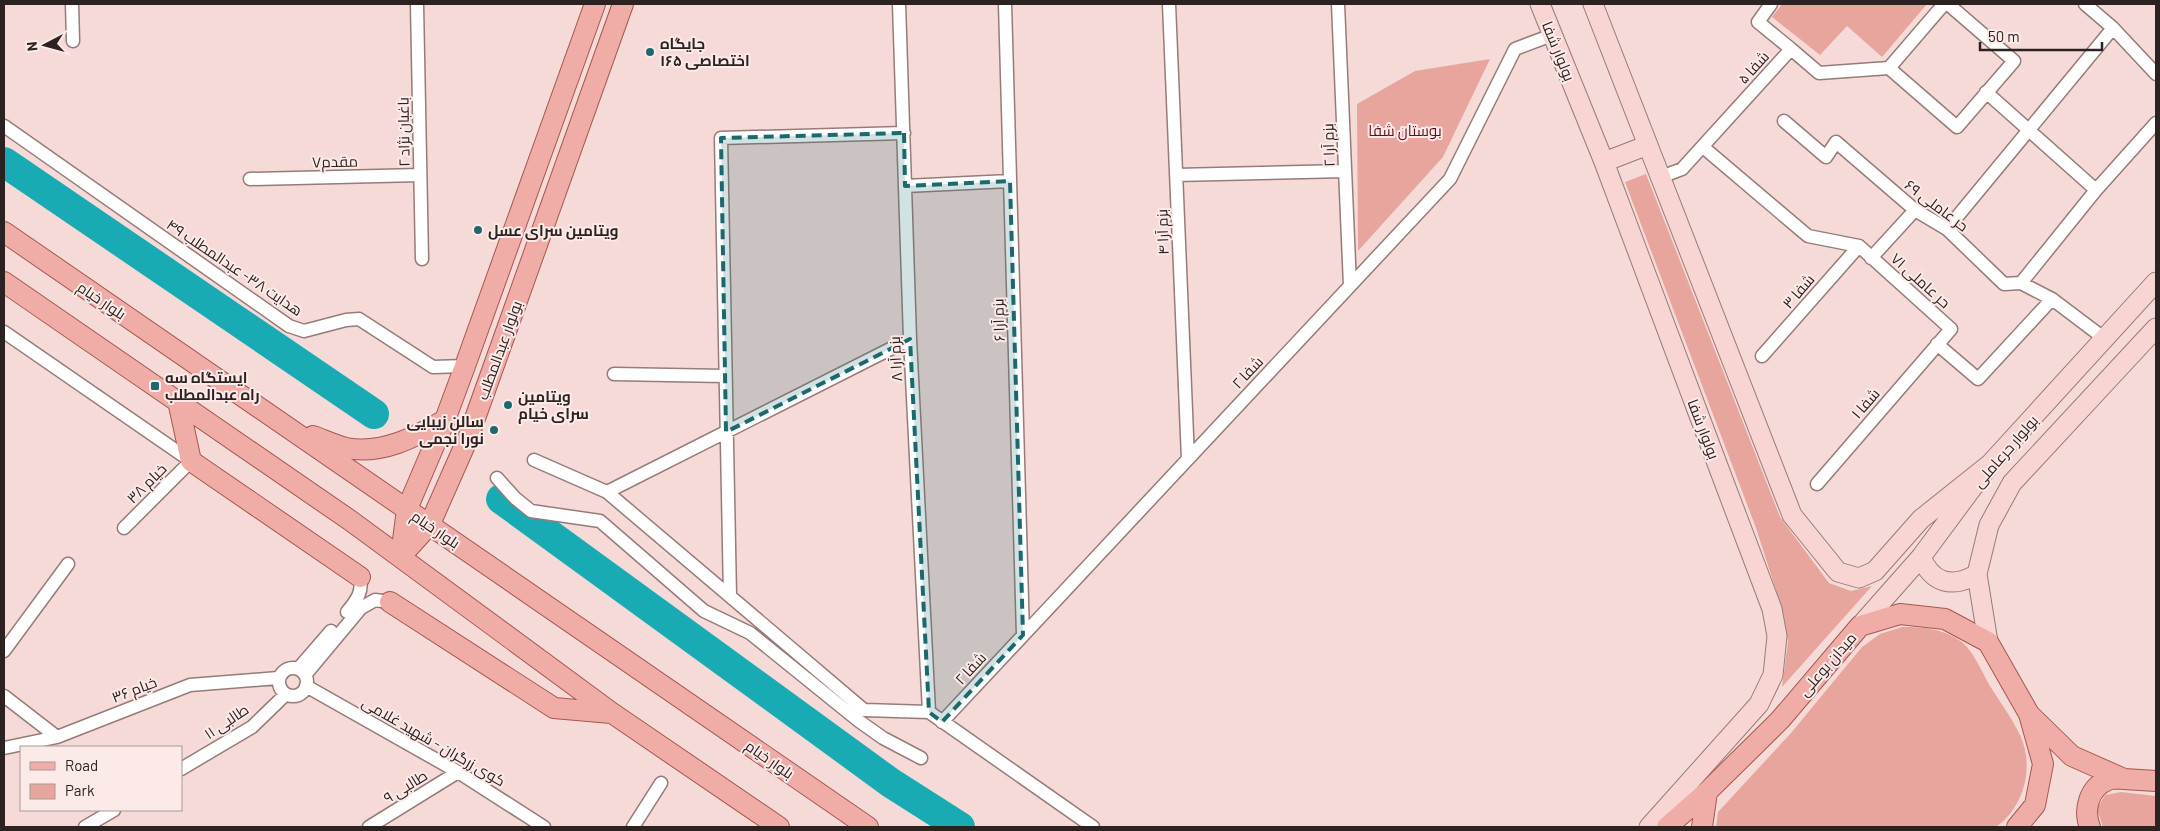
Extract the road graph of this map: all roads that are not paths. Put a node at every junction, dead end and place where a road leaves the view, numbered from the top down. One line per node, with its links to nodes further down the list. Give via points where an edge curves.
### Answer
1 (72, 4): 16 (street)
2 (417, 4): 30 (street, باغبان نژاد ۲)
3 (595, 4): 54 (main road, بولوار عبدالمطلب)
4 (623, 4): 69 (main road, بولوار عبدالمطلب, via 468,438)
5 (900, 4): 25 (street, بزم آرا ۸)
6 (1005, 4): 34 (street, بزم آرا ۶)
7 (1169, 4): 31 (street, بزم آرا ۴)
8 (1338, 4): 29 (street, بزم آرا ۲)
9 (1540, 4): 15 (street, بولوار شفا)
10 (1593, 4): 26 (street)
11 (1772, 4): 17 (street, via 1758,22)
12 (1946, 4): 18 (street); 20 (street, via 2014,61)
13 (2089, 5): 14 (street)
14 (2113, 28): 19 (street); 24 (street)
15 (1552, 35): 28 (street, بولوار شفا); 46 (street, شفا ۲, via 1515,48 1450,179)
16 (73, 41)
17 (1791, 49): 18 (street, شفا ۵, via 1819,73); 27 (street, شفا ۵)
18 (1889, 68): 20 (street, via 1957,127)
19 (2156, 74)
20 (1986, 92): 24 (street)
21 (1784, 121): 37 (street, حر عاملی ۶۹, via 1826,157 1836,142)
22 (2156, 123): 36 (street)
23 (4, 126): 54 (street, هدایت ۳۸- عبدالمطلب ۴۹, via 289,326 304,331 359,319 433,367)
24 (2029, 130): 36 (street); 38 (street)
25 (904, 133): 35 (street, بزم آرا ۸); 56 (street, via 720,138)
26 (1648, 145): 28 (street); 32 (street)
27 (1702, 147): 32 (street, شفا ۵, via 1682,169); 40 (street, via 1808,236)
28 (1604, 162): 107 (street, بولوار شفا, via 1772,609 1777,636 1773,675 1759,704)
29 (1345, 171): 31 (street); 46 (street, بزم آرا ۲)
30 (420, 175): 33 (street, مقدم۷); 42 (street, باغبان نژاد ۲)
31 (1176, 175): 61 (street, بزم آرا ۴)
32 (1661, 177): 64 (street, via 1792,515 1838,572 1859,578 1874,571 1920,519)
33 (250, 179)
34 (1010, 181): 35 (street); 79 (street, بزم آرا ۶)
35 (905, 186): 51 (street, بزم آرا ۸)
36 (2096, 190): 44 (street)
37 (1915, 210): 38 (street, حر عاملی ۶۹); 41 (street)
38 (1947, 229): 44 (street, حر عاملی ۶۹, via 2004,284)
39 (4, 232): 59 (main road, بلوار خیام)
40 (1858, 246): 41 (street, حر عاملی ۷۱); 53 (street, شفا ۳)
41 (1872, 258): 52 (street, حر عاملی ۷۱, via 1951,329)
42 (422, 259)
43 (4, 282): 57 (main road)
44 (2021, 282): 47 (street, حر عاملی ۶۹)
45 (2156, 282): 50 (street, بولوار حرعاملی)
46 (1350, 286): 61 (street, شفا ۲)
47 (2052, 298): 50 (street, حر عاملی ۶۹); 52 (street, via 1978,379)
48 (2156, 328): 74 (street, بولوار حرعاملی, via 2012,483 1989,524)
49 (4, 332): 63 (street)
50 (2105, 339): 64 (street, بولوار حرعاملی)
51 (910, 340): 60 (street); 86 (street, بزم آرا ۸)
52 (1937, 344): 66 (street, شفا ۱)
53 (1762, 356)
54 (465, 366): 58 (main road, بولوار عبدالمطلب)
55 (614, 374): 56 (street)
56 (725, 376): 60 (street)
57 (178, 401): 63 (main road); 71 (main road)
58 (445, 420): 59 (main road, via 411,439 378,449 347,448); 68 (main road, بولوار عبدالمطلب)
59 (289, 428): 68 (main road, بلوار خیام)
60 (726, 432): 67 (street); 76 (street)
61 (1188, 459): 79 (street, شفا ۲)
62 (534, 460): 67 (street)
63 (191, 461): 70 (street, خیام ۳۸); 75 (main road)
64 (1990, 464): 72 (street, بولوار حرعاملی)
65 (497, 478): 92 (street, via 532,511 600,521 704,611 750,633 859,721)
66 (1816, 484)
67 (607, 492): 76 (street)
68 (407, 509): 69 (main road, بلوار خیام); 71 (main road, بولوار عبدالمطلب)
69 (430, 524): 71 (main road, بولوار عبدالمطلب); 105 (main road, بلوار خیام)
70 (124, 528)
71 (401, 556): 87 (main road)
72 (1921, 557): 74 (street, via 1925,568 1944,581 1961,582); 78 (street, بولوار حرعاملی)
73 (68, 564): 81 (street)
74 (1977, 574): 80 (street, بولوار حرعاملی)
75 (360, 577): 82 (street, via 362,588 358,599)
76 (730, 596): 86 (street, via 864,710)
77 (390, 602): 82 (street, via 374,600 361,608); 87 (main road, via 554,708)
78 (1860, 626): 80 (main road, میدان بوعلی, via 1900,614 1945,619); 98 (main road, میدان بوعلی, via 1780,720)
79 (1023, 635): 89 (street, شفا ۲)
80 (1988, 642): 88 (main road)
81 (4, 652)
82 (304, 676): 83 (street, via 290,667); 84 (street, via 298,695); 94 (street, کوی زرگران - شهید غلامی)
83 (278, 678): 84 (street, via 279,687); 90 (street, خیام ۳۶, via 190,685)
84 (285, 694): 93 (street, طالبی ۱۱, via 252,727)
85 (4, 696): 90 (street)
86 (929, 712): 89 (street)
87 (612, 713): 104 (main road)
88 (2030, 714): 95 (main road, via 2072,756); 110 (main road, via 2043,764 2035,806)
89 (942, 722): 106 (street)
90 (57, 737): 91 (street, خیام ۳۶)
91 (4, 748)
92 (921, 758)
93 (182, 769)
94 (458, 772): 101 (street, طالبی ۹); 102 (street, کوی زرگران - شهید غلامی)
95 (2124, 779): 96 (main road); 111 (main road, via 2109,779 2098,786 2087,807)
96 (2156, 781)
97 (661, 782): 103 (street)
98 (1707, 792): 108 (main road, میدان بوعلی); 109 (main road)
99 (112, 811): 100 (street)
100 (85, 827)
101 (369, 827)
102 (544, 827)
103 (633, 827)
104 (779, 827)
105 (868, 827)
106 (1093, 827)
107 (1649, 827)
108 (1667, 827)
109 (1702, 827)
110 (2017, 827)
111 (2090, 827)

